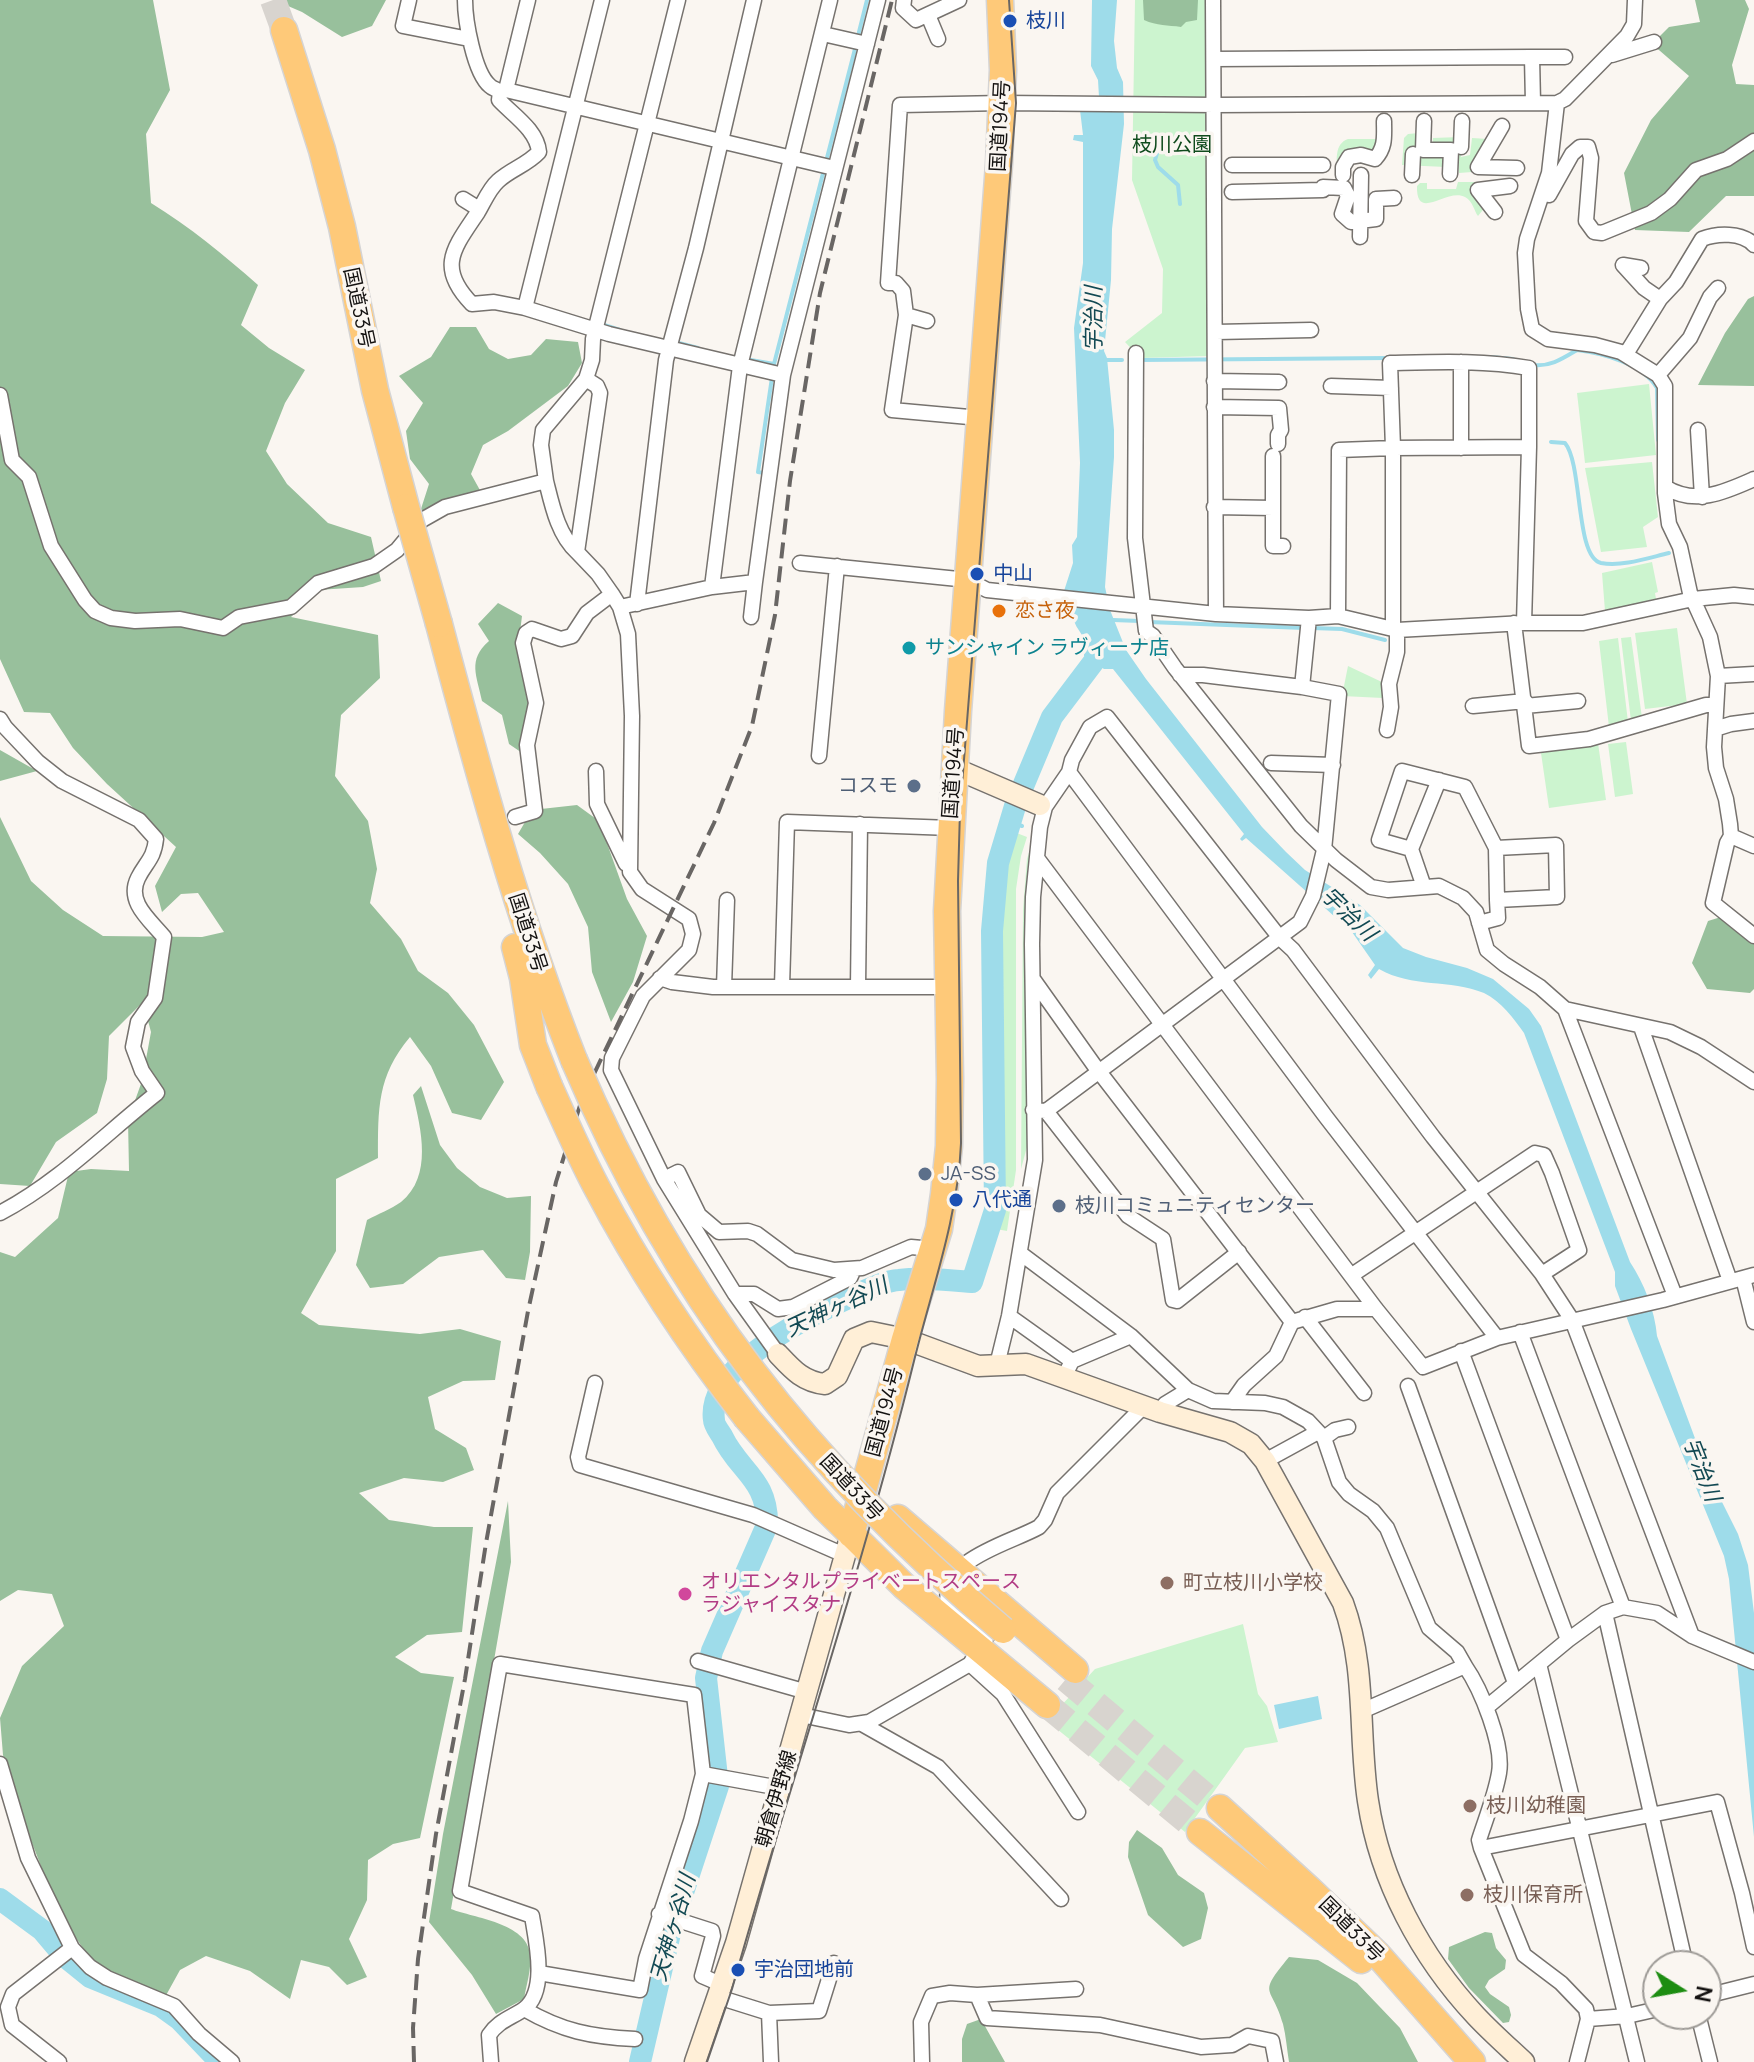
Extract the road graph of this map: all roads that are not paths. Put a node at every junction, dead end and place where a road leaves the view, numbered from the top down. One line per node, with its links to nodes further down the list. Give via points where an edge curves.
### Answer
1 (409, 0): 17 (street, via 403,26)
2 (465, 0): 17 (street)
3 (528, 0): 25 (street)
4 (602, 0): 30 (street)
5 (678, 0): 34 (street)
6 (754, 0): 36 (street)
7 (830, 0): 16 (street)
8 (878, 0): 19 (street)
9 (904, 0): 14 (street, via 903,8 916,20)
10 (959, 0): 14 (street)
11 (1000, 0): 26 (highway, 国道194号)
12 (1213, 0): 24 (street)
13 (1635, 0): 23 (street, via 1634,24)
14 (928, 15): 18 (street)
15 (284, 30): 131 (highway, 国道33号, bridge, via 342,227 375,390 406,507)
16 (823, 34): 19 (street); 40 (street)
17 (469, 39): 25 (street, via 490,86)
18 (938, 39)
19 (860, 42): 43 (street)
20 (1654, 42): 23 (street)
21 (1532, 57): 22 (street); 24 (street); 27 (street)
22 (1565, 57)
23 (1608, 57): 28 (street)
24 (1214, 59): 29 (street)
25 (503, 91): 30 (street); 53 (street, via 499,100 533,134 539,152 498,181)
26 (1003, 103): 29 (street); 63 (street, via 900,105 888,283 903,291); 82 (highway, 国道194号)
27 (1533, 103): 28 (street); 29 (street)
28 (1557, 103): 56 (street, via 1549,173)
29 (1215, 105): 67 (street)
30 (576, 106): 34 (street); 62 (street)
31 (1384, 121): 46 (street, via 1381,152 1375,159 1349,157)
32 (1424, 121): 45 (street, via 1423,150 1451,150)
33 (1462, 121): 38 (street)
34 (648, 123): 36 (street); 65 (street)
35 (1502, 126): 44 (street, via 1478,167)
36 (721, 139): 40 (street); 68 (street)
37 (1754, 141): 56 (street, via 1727,159 1696,170 1651,213 1602,233 1586,221 1591,150 1580,147 1553,185 1537,225)
38 (1461, 147)
39 (1413, 154): 48 (street)
40 (792, 158): 43 (street); 72 (street)
41 (1232, 165): 42 (street)
42 (1323, 165)
43 (828, 167): 73 (street)
44 (1517, 168)
45 (1450, 174)
46 (1343, 175)
47 (1361, 175): 55 (street)
48 (1412, 175)
49 (1510, 186): 54 (street, via 1478,190)
50 (1232, 192): 55 (street, via 1344,188 1348,196 1342,214 1346,221)
51 (1394, 198): 55 (street, via 1376,199 1376,219)
52 (463, 199): 53 (street)
53 (479, 209): 62 (street, via 451,260 455,283 472,304)
54 (1495, 212)
55 (1360, 220): 57 (street)
56 (1531, 225): 70 (street, via 1525,253 1532,329 1553,341)
57 (1360, 237)
58 (1754, 245): 61 (street, via 1729,235 1703,238)
59 (1641, 268): 61 (street, via 1623,265)
60 (1718, 288): 74 (street, via 1690,338)
61 (1660, 299): 70 (street)
62 (525, 308): 65 (street)
63 (906, 315): 64 (street); 82 (street, via 892,410)
64 (927, 321)
65 (596, 330): 68 (street); 75 (street)
66 (1311, 330): 67 (street)
67 (1216, 332): 76 (street)
68 (669, 349): 72 (street); 103 (street)
69 (1136, 353): 104 (street)
70 (1626, 354): 74 (street)
71 (1461, 362): 79 (street, via 1390,363); 84 (street, via 1529,368); 86 (street)
72 (740, 366): 73 (street); 99 (street)
73 (776, 373): 98 (street)
74 (1658, 375): 89 (street, via 1665,386)
75 (586, 379): 88 (street, via 543,430); 94 (street, via 600,393)
76 (1214, 381): 77 (street); 81 (street)
77 (1279, 382)
78 (1331, 386): 79 (street)
79 (1391, 388): 85 (street)
80 (0, 395): 88 (street, via 12,460 29,477 51,546 85,600 111,618 180,619 223,628 239,617 291,607 318,583 374,566 397,550 422,520 445,507)
81 (1214, 407): 91 (street); 92 (street, via 1279,408)
82 (980, 418): 97 (highway, 国道194号)
83 (1698, 430): 90 (street)
84 (1529, 447): 86 (street); 108 (street)
85 (1393, 448): 86 (street); 106 (street, via 1339,450); 110 (street)
86 (1461, 448)
87 (1754, 479): 90 (street)
88 (546, 481): 94 (street, via 564,534)
89 (1665, 487): 90 (street); 101 (street, via 1669,524)
90 (1702, 497)
91 (1214, 507): 92 (street); 105 (street)
92 (1273, 508): 93 (street, via 1273,546)
93 (1283, 546)
94 (577, 552): 102 (street)
95 (800, 563): 96 (street)
96 (837, 566): 97 (street); 123 (street)
97 (968, 580): 104 (street, via 987,590); 126 (highway, 国道194号)
98 (755, 582): 99 (street); 107 (street)
99 (712, 587): 103 (street)
100 (1754, 597): 101 (street)
101 (1693, 599): 108 (street, via 1583,623); 113 (street, via 1710,637)
102 (616, 600): 103 (street); 131 (street, via 587,613 572,636 561,639 532,629 526,633 523,643 536,703 527,745 535,811); 140 (street, via 628,634)
103 (637, 604)
104 (1137, 606): 105 (street); 112 (street, via 1146,631)
105 (1216, 614): 109 (street)
106 (1338, 616): 109 (street); 110 (street)
107 (751, 617)
108 (1519, 623): 110 (street); 116 (street)
109 (1308, 627): 114 (street)
110 (1395, 630): 122 (street)
111 (1754, 674): 113 (street)
112 (1180, 675): 114 (street); 138 (street)
113 (1718, 676): 117 (street)
114 (1302, 687): 125 (street, via 1339,694)
115 (1578, 701): 116 (street)
116 (1525, 703): 117 (street, via 1529,746 1589,739); 118 (street)
117 (1715, 705): 121 (street)
118 (1473, 706)
119 (0, 719): 163 (street, via 62,781 139,820 156,839 154,856 137,879 134,896 164,937 155,998 138,1022 133,1047 157,1093 78,1161)
120 (1754, 721): 121 (street)
121 (1715, 729): 134 (street, via 1716,768)
122 (1387, 730)
123 (819, 756)
124 (1271, 763): 125 (street)
125 (1333, 765): 138 (street)
126 (954, 768): 130 (street); 133 (highway, 国道194号)
127 (596, 771): 140 (street, via 597,804)
128 (1069, 772): 130 (street); 146 (street, via 1090,727 1107,717); 149 (street)
129 (1439, 780): 136 (street, via 1465,787); 137 (street); 137 (street, via 1402,771 1379,840)
130 (1043, 806): 139 (street)
131 (504, 821): 157 (highway); 199 (highway, bridge, via 496,876 523,978 533,1045 595,1184 672,1317)
132 (860, 824): 133 (street); 150 (street, via 787,822); 152 (street)
133 (951, 828): 153 (highway, 国道194号)
134 (1731, 836): 135 (street); 145 (street, via 1713,903)
135 (1754, 846)
136 (1496, 848): 143 (street); 143 (street, via 1556,845 1557,897)
137 (1411, 849): 141 (street)
138 (1323, 855): 141 (street, via 1371,887); 146 (street, via 1302,919)
139 (1037, 858): 148 (street); 155 (street)
140 (630, 872): 147 (street, via 642,889 693,926 689,950)
141 (1424, 887): 144 (street, via 1439,886 1463,898)
142 (727, 900): 151 (street)
143 (1497, 900): 144 (street, via 1498,918)
144 (1479, 923): 154 (street, via 1487,950)
145 (1754, 936)
146 (1280, 938): 149 (street); 162 (street)
147 (660, 978): 151 (street); 161 (street, via 643,996 611,1070)
148 (1033, 979): 158 (street); 160 (street)
149 (1225, 980): 155 (street); 165 (street)
150 (782, 986): 151 (street); 152 (street)
151 (724, 987)
152 (858, 987): 153 (street)
153 (947, 987): 169 (highway, 国道194号, via 949,1146)
154 (1565, 1009): 156 (street); 175 (street)
155 (1161, 1025): 158 (street); 172 (street)
156 (1641, 1027): 159 (street, via 1670,1032 1701,1047); 173 (street)
157 (578, 1053): 198 (highway, via 670,1226 735,1327); 200 (highway, 国道33号, bridge, via 623,1170 706,1310 765,1389 936,1574 1003,1630 1070,1674)
158 (1098, 1070): 160 (street); 167 (street)
159 (1754, 1082)
160 (1040, 1111): 167 (street, via 1128,1216 1163,1239 1173,1300); 168 (street)
161 (664, 1179): 164 (street, via 678,1172 699,1215); 166 (street)
162 (1477, 1192): 165 (street); 171 (street); 171 (street, via 1535,1153 1544,1155 1579,1250)
163 (0, 1213)
164 (724, 1232): 166 (street); 170 (street, via 757,1234 806,1265)
165 (1417, 1232): 172 (street); 183 (street)
166 (710, 1252): 174 (street)
167 (1239, 1252): 178 (street)
168 (1020, 1253): 177 (street); 182 (street)
169 (931, 1255): 170 (street, via 911,1247); 184 (highway, 国道194号)
170 (854, 1269): 174 (street, via 850,1278 793,1307 778,1309 754,1294)
171 (1542, 1274): 179 (street)
172 (1352, 1275): 176 (street)
173 (1743, 1278): 175 (street); 180 (street)
174 (735, 1294): 186 (street)
175 (1669, 1298): 179 (street)
176 (1376, 1309): 178 (street, via 1337,1309); 185 (street, via 1423,1367)
177 (1009, 1316): 187 (street); 188 (street)
178 (1299, 1320): 192 (street); 193 (street, via 1276,1356)
179 (1572, 1320): 181 (street); 203 (street)
180 (1754, 1322)
181 (1520, 1332): 183 (street); 201 (street)
182 (1131, 1336): 188 (street); 191 (street)
183 (1497, 1338): 185 (street)
184 (905, 1339): 186 (street, via 862,1333 848,1348 837,1376 825,1384 796,1374); 187 (street, via 978,1366); 198 (highway, 国道194号)
185 (1461, 1351): 204 (street)
186 (778, 1354)
187 (997, 1365): 188 (street)
188 (1068, 1369): 194 (street)
189 (595, 1383): 199 (street, via 580,1465 753,1515 835,1551)
190 (1408, 1386): 210 (street)
191 (1188, 1390): 193 (street, via 1213,1401); 194 (street)
192 (1364, 1393)
193 (1232, 1402): 196 (street, via 1283,1407)
194 (1152, 1409): 197 (street, via 1230,1432 1251,1444); 200 (street, via 1057,1493 1039,1527)
195 (1348, 1427): 196 (street)
196 (1321, 1435): 197 (street); 209 (street, via 1339,1482 1387,1528 1429,1628)
197 (1265, 1461): 214 (street, via 1343,1603 1356,1645)
198 (866, 1486): 199 (highway, 国道194号); 200 (highway)
199 (848, 1544): 205 (highway, via 904,1586); 211 (street, 朝倉伊野線)
200 (958, 1571): 205 (street, via 946,1598 987,1630)
201 (1623, 1607): 202 (street); 203 (street, via 1657,1613)
202 (1605, 1613): 204 (street); 222 (street)
203 (1692, 1636): 207 (street)
204 (1568, 1640): 208 (street)
205 (974, 1657): 212 (highway); 216 (street); 221 (street)
206 (699, 1661): 211 (street)
207 (1754, 1662)
208 (1539, 1664): 210 (street); 223 (street)
209 (1465, 1666): 213 (street); 214 (street)
210 (1515, 1683): 213 (street)
211 (807, 1692): 215 (street, 朝倉伊野線)
212 (1047, 1705)
213 (1487, 1707): 225 (street, via 1500,1771)
214 (1362, 1711): 254 (street, via 1368,1800 1389,1878 1441,1973)
215 (801, 1715): 216 (street); 219 (street, 朝倉伊野線)
216 (862, 1724): 226 (street, via 938,1767)
217 (0, 1764): 230 (street, via 28,1858)
218 (706, 1774): 219 (street); 227 (street); 232 (street, via 694,1695 500,1664 460,1891 532,1916)
219 (780, 1788): 235 (street, 朝倉伊野線)
220 (1224, 1803): 253 (highway, 国道33号, via 1322,1885)
221 (1078, 1812)
222 (1651, 1816): 223 (street); 228 (street, via 1717,1802); 229 (street)
223 (1579, 1829): 225 (street); 241 (street)
224 (1200, 1832): 252 (highway, via 1359,1957)
225 (1481, 1848): 242 (street, via 1524,1955 1577,1998)
226 (1061, 1899)
227 (662, 1915): 232 (street, via 640,1990); 235 (street, via 712,1931 702,1976)
228 (1754, 1947)
229 (1682, 1950)
230 (66, 1953): 245 (street, via 13,1994 8,2007 12,2025); 246 (street, via 107,1978 174,2006)
231 (834, 1963): 239 (street, via 819,2011)
232 (539, 1973): 238 (street)
233 (1754, 1984): 236 (street)
234 (1076, 1989): 237 (street)
235 (720, 1991): 239 (street); 248 (street, 朝倉伊野線)
236 (1722, 1992)
237 (977, 1995): 250 (street, via 932,1996 921,2022); 251 (street, via 987,2018 1100,2025 1201,2047 1232,2045 1248,2036 1272,2041)
238 (524, 2009): 244 (street, via 579,2033); 247 (street, via 493,2030 488,2043)
239 (769, 2013): 249 (street)
240 (1642, 2013): 241 (street)
241 (1627, 2016): 242 (street); 256 (street)
242 (1588, 2019): 255 (street)
243 (1702, 2030): 257 (street)
244 (635, 2039)
245 (59, 2062)
246 (232, 2062)
247 (491, 2062)
248 (695, 2062)
249 (771, 2062)
250 (922, 2062)
251 (1276, 2062)
252 (1462, 2062)
253 (1472, 2062)
254 (1524, 2062)
255 (1577, 2062)
256 (1637, 2062)
257 (1710, 2062)

